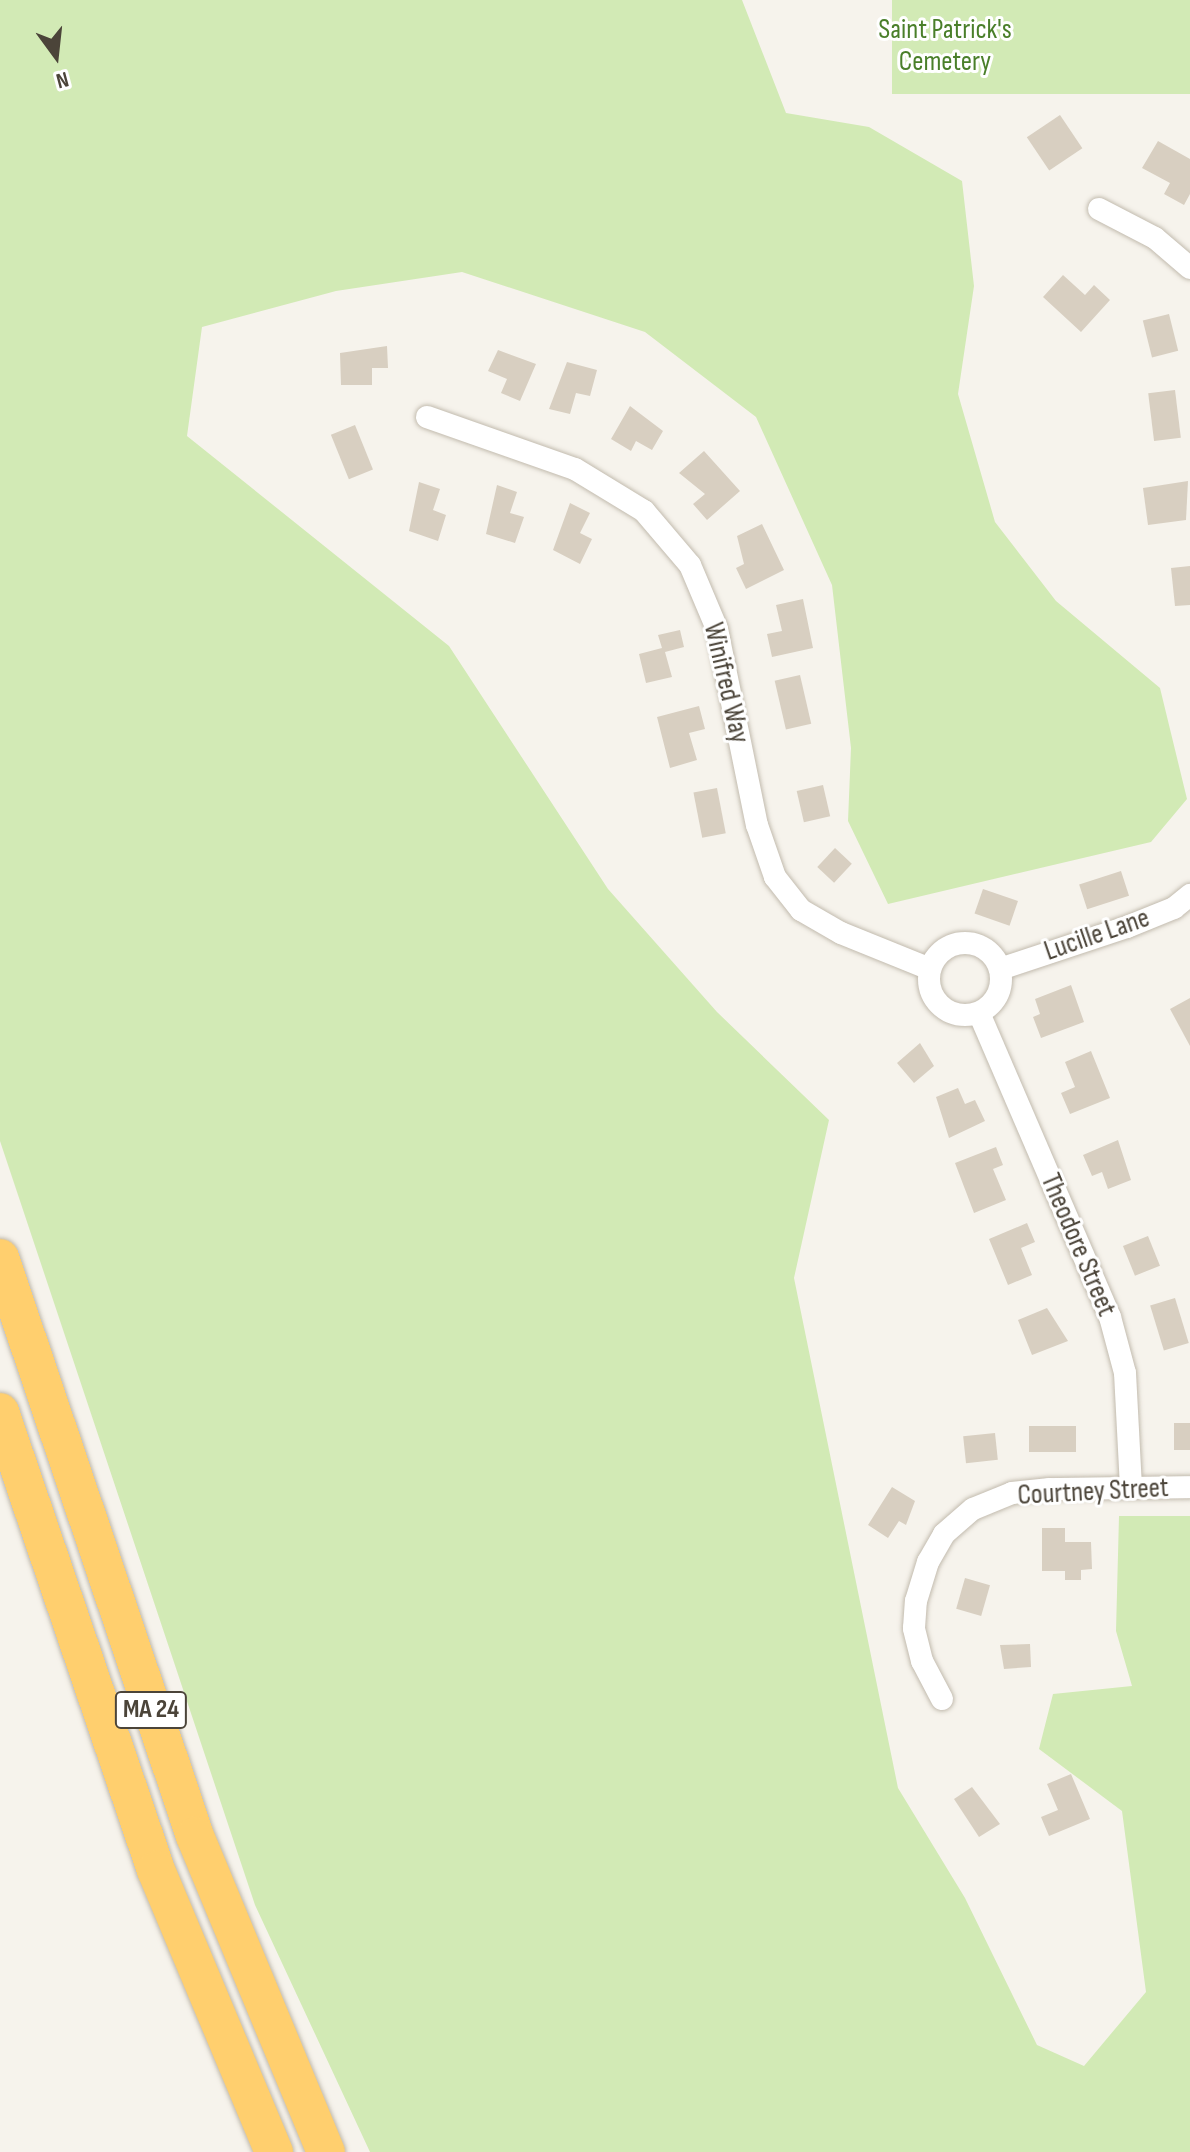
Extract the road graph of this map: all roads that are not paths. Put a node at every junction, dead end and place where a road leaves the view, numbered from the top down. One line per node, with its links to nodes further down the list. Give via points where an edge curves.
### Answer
1 (1099, 209): 2 (street, via 1155,238)
2 (1190, 268)
3 (427, 417): 5 (street, Winifred Way, via 575,469 644,511 690,565 717,629 757,825 775,877 801,910 841,933)
4 (1190, 895): 6 (street, Lucille Lane, via 1174,908 1127,927)
5 (930, 969): 6 (street, via 947,948 965,943 983,948); 7 (street, via 930,989 940,1006 959,1015)
6 (1000, 969): 7 (street, via 997,995)
7 (979, 1013): 11 (street, Theodore Street, via 1110,1317 1125,1373)
8 (0, 1258): 14 (highway, MA 24, via 195,1836)
9 (0, 1412): 13 (highway, MA 24, via 156,1870)
10 (1190, 1487): 11 (street, Courtney Street)
11 (1131, 1488): 12 (street, Courtney Street, via 1012,1493 973,1509 944,1534 928,1562 914,1628 922,1661)
12 (942, 1699)
13 (274, 2152)
14 (326, 2152)

